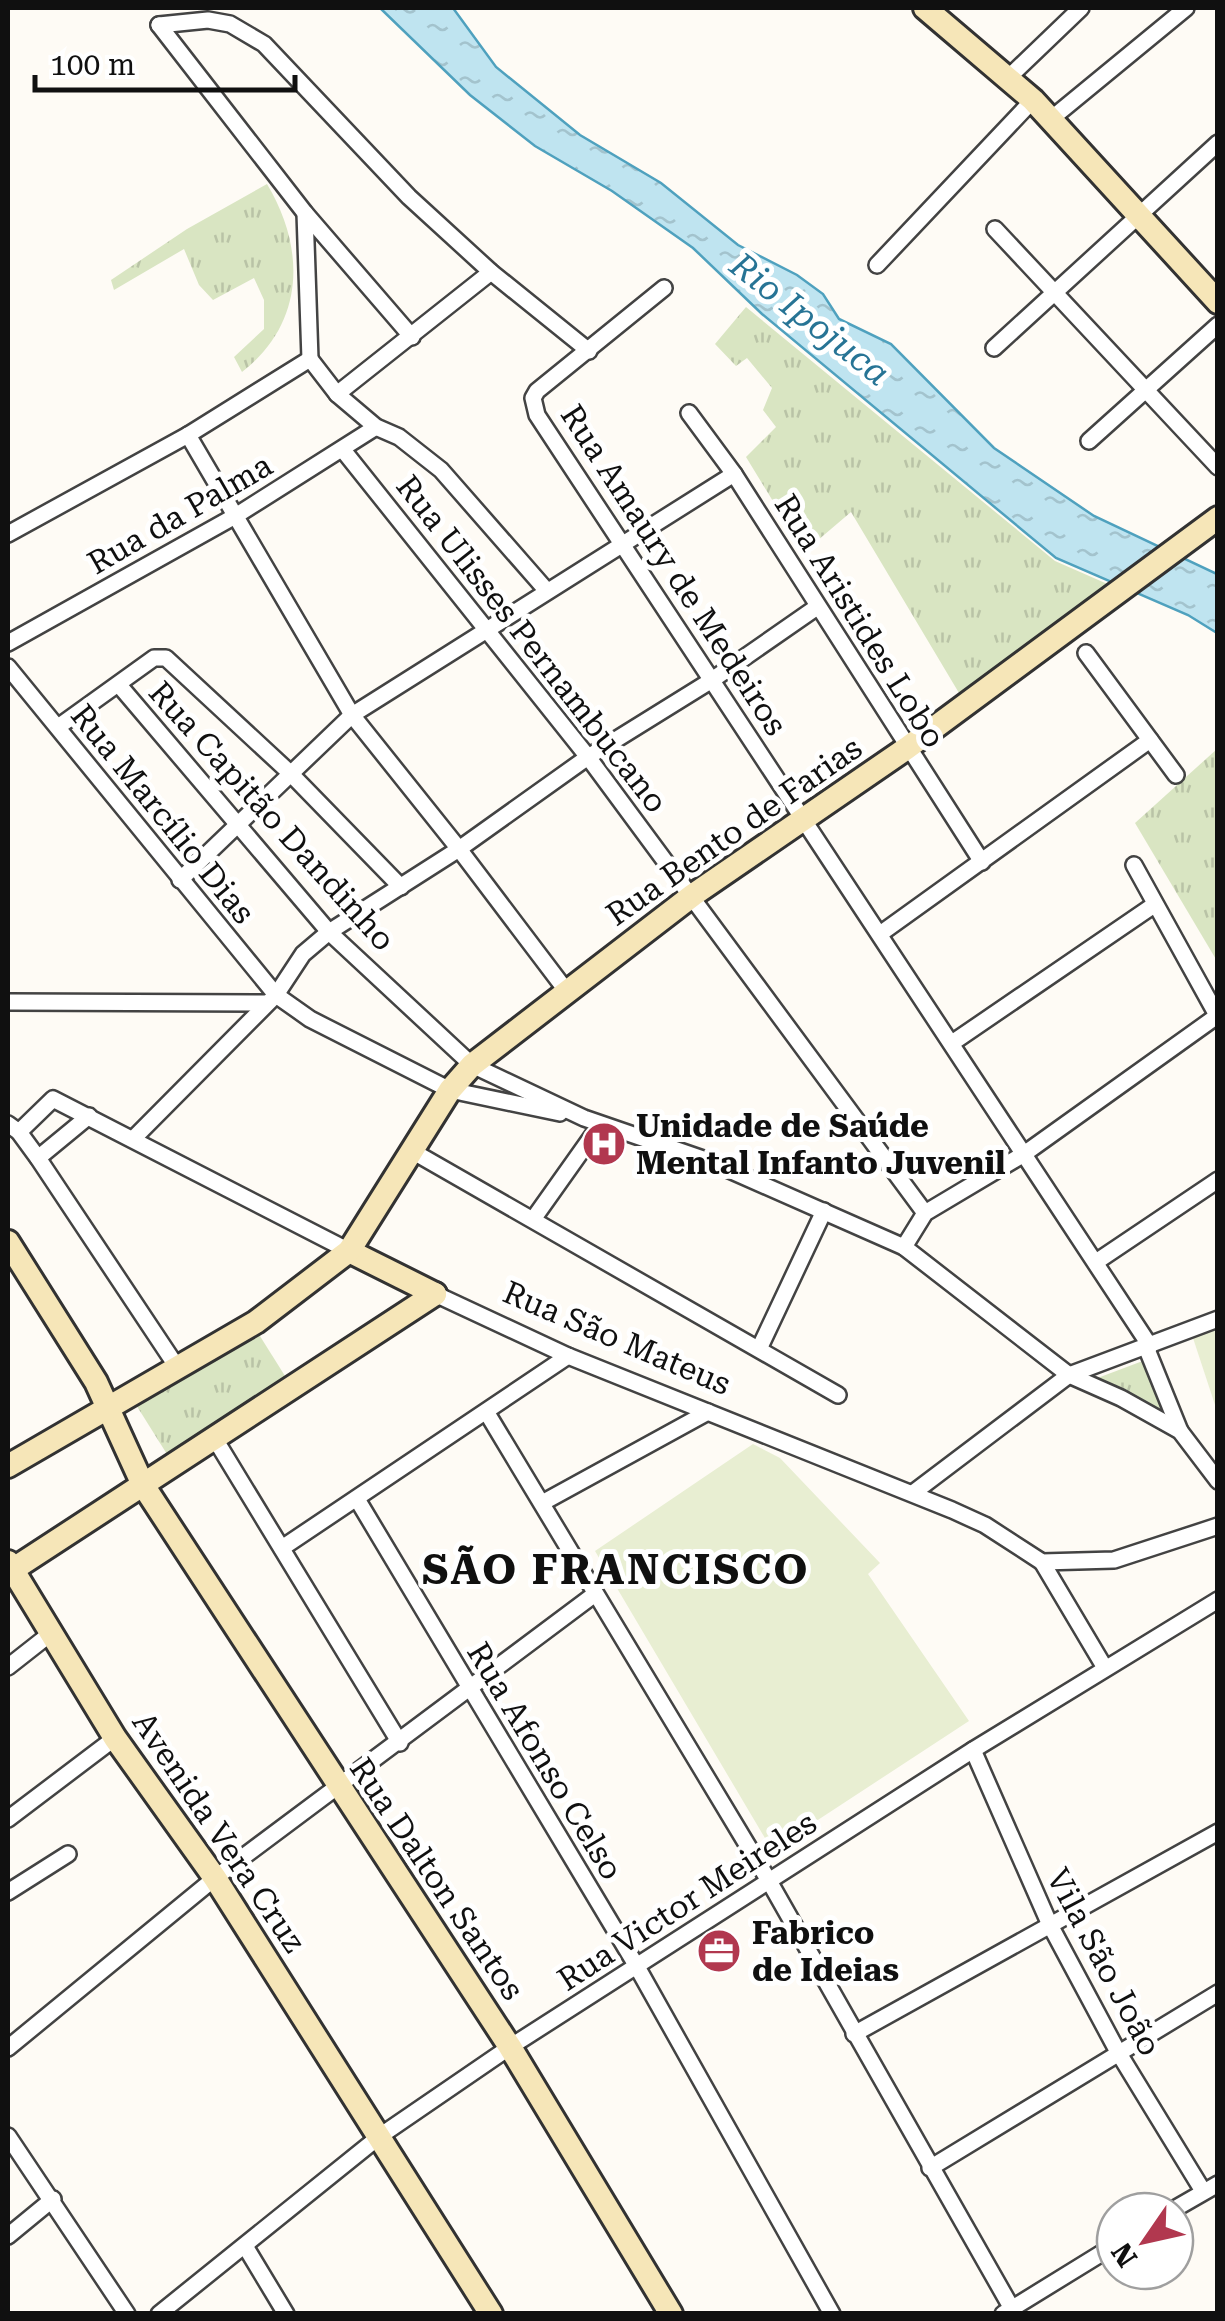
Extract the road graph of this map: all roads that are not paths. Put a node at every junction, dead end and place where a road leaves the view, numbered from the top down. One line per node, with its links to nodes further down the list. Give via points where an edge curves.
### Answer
1 (925, 8): 4 (street)
2 (1080, 8): 4 (street)
3 (1186, 8): 6 (street)
4 (1008, 78): 5 (street)
5 (1033, 100): 6 (street); 11 (street)
6 (1051, 119): 9 (street)
7 (1218, 142): 9 (street)
8 (305, 212): 12 (street, via 159,25 208,20 264,44); 17 (street); 20 (street)
9 (1138, 216): 14 (street); 15 (street)
10 (995, 230): 14 (street)
11 (877, 264)
12 (491, 272): 17 (street); 19 (street)
13 (664, 288): 19 (street)
14 (1054, 293): 18 (street); 21 (street)
15 (1218, 302)
16 (1218, 325): 21 (street)
17 (412, 337): 22 (street)
18 (994, 348)
19 (589, 351): 33 (street, Rua Amaury de Medeiros, via 533,398)
20 (310, 358): 22 (street); 25 (street)
21 (1144, 391): 26 (street); 28 (street)
22 (337, 394): 24 (street)
23 (689, 413): 29 (street, Rua Aristides Lobo)
24 (376, 427): 27 (street, Rua da Palma); 34 (street, via 441,470)
25 (188, 435): 30 (street); 32 (street)
26 (1090, 441)
27 (343, 450): 30 (street, Rua da Palma); 36 (street, Rua Ulisses Pernambucano)
28 (1218, 467)
29 (734, 474): 33 (street); 35 (street, Rua Aristides Lobo)
30 (237, 516): 37 (street, Rua da Palma); 42 (street)
31 (1210, 524): 45 (street, Rua Bento de Farias)
32 (8, 534)
33 (625, 546): 34 (street); 40 (street, Rua Amaury de Medeiros)
34 (547, 592): 36 (street)
35 (817, 607): 40 (street); 45 (street, Rua Aristides Lobo)
36 (487, 628): 42 (street); 46 (street, Rua Ulisses Pernambucano)
37 (8, 643)
38 (1086, 653): 44 (street)
39 (8, 667): 43 (street, Rua Marcílio Dias)
40 (712, 680): 46 (street); 49 (street, Rua Amaury de Medeiros)
41 (119, 685): 43 (street); 47 (street, via 166,658); 50 (street, Rua Capitão Dandinho)
42 (352, 715): 47 (street); 51 (street)
43 (58, 727): 54 (street, Rua Marcílio Dias)
44 (1150, 740): 48 (street); 52 (street)
45 (907, 748): 49 (street, Rua Bento de Farias); 52 (street, Rua Aristides Lobo)
46 (588, 756): 51 (street); 56 (street, Rua Ulisses Pernambucano)
47 (290, 772): 50 (street); 55 (street)
48 (1176, 775)
49 (806, 820): 56 (street, Rua Bento de Farias); 59 (street, Rua Amaury de Medeiros)
50 (238, 822): 54 (street); 58 (street, Rua Capitão Dandinho)
51 (459, 848): 55 (street); 60 (street)
52 (982, 862): 59 (street)
53 (1134, 865): 57 (street)
54 (180, 880): 61 (street, Rua Marcílio Dias)
55 (401, 887): 58 (street)
56 (693, 895): 60 (street, Rua Bento de Farias); 77 (street, Rua Ulisses Pernambucano)
57 (1154, 905): 63 (street); 64 (street)
58 (329, 932): 61 (street); 65 (street, Rua Capitão Dandinho)
59 (880, 934): 64 (street, Rua Amaury de Medeiros)
60 (568, 993): 65 (street, Rua Bento de Farias)
61 (272, 999): 62 (street); 66 (street, Rua Marcílio Dias); 71 (street)
62 (8, 1002)
63 (1217, 1016): 73 (street)
64 (952, 1043): 73 (street, Rua Amaury de Medeiros)
65 (472, 1065): 66 (street, Rua Bento de Farias); 68 (street, Rua Capitão Dandinho)
66 (450, 1090): 68 (street, Rua Marcílio Dias); 72 (street, Rua Bento de Farias)
67 (89, 1116): 70 (street, Rua São Mateus, via 53,1099); 71 (street, Rua São Mateus); 74 (street)
68 (584, 1118): 69 (street)
69 (600, 1125): 76 (street, via 709,1160); 78 (street)
70 (13, 1128): 74 (street)
71 (134, 1138): 81 (street, Rua São Mateus)
72 (412, 1150): 78 (street); 81 (street, Rua Bento de Farias)
73 (1024, 1154): 77 (street); 82 (street, Rua Amaury de Medeiros)
74 (38, 1158): 88 (street)
75 (1218, 1180): 82 (street)
76 (824, 1212): 80 (street); 86 (street)
77 (924, 1213): 80 (street)
78 (534, 1218): 86 (street)
79 (8, 1242): 91 (street, Rua Dalton Santos)
80 (904, 1247): 89 (street)
81 (349, 1251): 83 (street, Rua São Mateus); 88 (street, via 256,1322)
82 (1096, 1262): 85 (street, Rua Amaury de Medeiros)
83 (435, 1294): 87 (street, Rua São Mateus); 95 (street)
84 (1218, 1320): 85 (street)
85 (1148, 1346): 89 (street); 94 (street, Rua Amaury de Medeiros)
86 (758, 1349): 90 (street)
87 (568, 1356): 92 (street, Rua São Mateus); 93 (street)
88 (176, 1367): 91 (street)
89 (1069, 1375): 94 (street); 99 (street)
90 (838, 1395)
91 (108, 1409): 96 (street); 98 (street, Rua Dalton Santos)
92 (708, 1412): 99 (street, Rua São Mateus); 101 (street)
93 (487, 1413): 100 (street); 101 (street)
94 (1180, 1431): 97 (street)
95 (215, 1439): 98 (street); 103 (street)
96 (8, 1466)
97 (1218, 1481)
98 (142, 1485): 105 (street); 115 (street, Rua Dalton Santos)
99 (913, 1493): 104 (street, Rua São Mateus)
100 (357, 1499): 103 (street); 111 (street, Rua Afonso Celso)
101 (542, 1504): 106 (street)
102 (1218, 1526): 104 (street, via 1114,1560)
103 (282, 1548): 113 (street)
104 (1042, 1562): 110 (street)
105 (9, 1568): 108 (street, Avenida Vera Cruz)
106 (595, 1594): 111 (street); 120 (street)
107 (1218, 1600): 110 (street, Rua Victor Meireles)
108 (50, 1634): 109 (street); 112 (street, Avenida Vera Cruz)
109 (8, 1666)
110 (1105, 1668): 114 (street, Rua Victor Meireles)
111 (469, 1690): 113 (street); 123 (street, Rua Afonso Celso)
112 (115, 1738): 116 (street); 119 (street, Avenida Vera Cruz)
113 (400, 1743): 115 (street)
114 (973, 1750): 120 (street, Rua Victor Meireles); 122 (street, Vila São João)
115 (338, 1789): 119 (street); 126 (street, Rua Dalton Santos)
116 (8, 1819)
117 (1218, 1832): 122 (street)
118 (68, 1854): 121 (street)
119 (215, 1878): 127 (street); 130 (street, Avenida Vera Cruz)
120 (769, 1881): 123 (street, Rua Victor Meireles); 125 (street)
121 (8, 1892)
122 (1050, 1926): 125 (street); 128 (street, Vila São João)
123 (636, 1965): 126 (street, Rua Victor Meireles); 143 (street, Rua Afonso Celso)
124 (1218, 1992): 128 (street)
125 (854, 2034): 131 (street)
126 (510, 2047): 130 (street, Rua Victor Meireles); 142 (street, Rua Dalton Santos)
127 (8, 2048)
128 (1118, 2052): 131 (street); 132 (street, Vila São João)
129 (8, 2136): 133 (street)
130 (380, 2136): 135 (street, Rua Victor Meireles); 141 (street, Avenida Vera Cruz)
131 (930, 2168): 137 (street)
132 (1210, 2188)
133 (53, 2199): 134 (street); 138 (street)
134 (8, 2236)
135 (245, 2246): 139 (street, Rua Victor Meireles); 140 (street)
136 (1095, 2258): 137 (street)
137 (1010, 2312)
138 (127, 2314)
139 (160, 2314)
140 (286, 2314)
141 (491, 2314)
142 (670, 2314)
143 (832, 2314)

